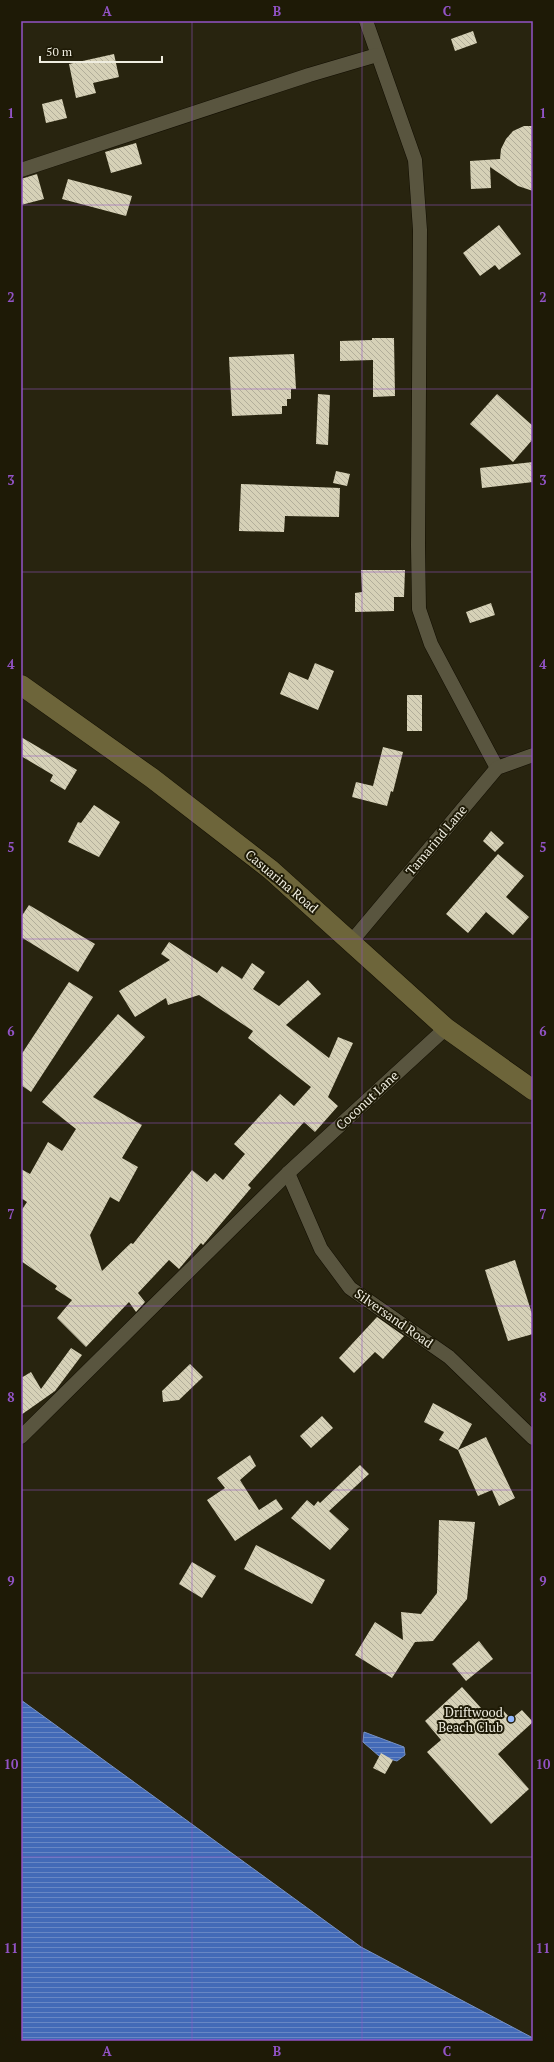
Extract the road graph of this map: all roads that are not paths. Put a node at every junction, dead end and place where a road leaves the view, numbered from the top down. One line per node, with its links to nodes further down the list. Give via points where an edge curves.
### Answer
1 (366, 21): 2 (street)
2 (377, 55): 3 (street); 6 (street, via 415,160 418,195 419,609 431,644)
3 (21, 170)
4 (21, 685): 7 (street, Casuarina Road, via 152,778 271,870)
5 (533, 755): 6 (street)
6 (497, 768): 7 (street, Tamarind Lane)
7 (352, 942): 8 (street, Casuarina Road)
8 (446, 1028): 9 (street, Casuarina Road); 10 (street, Coconut Lane)
9 (533, 1090)
10 (288, 1173): 11 (street, Coconut Lane); 12 (street, Silversand Road, via 321,1249 350,1288 449,1357)
11 (21, 1437)
12 (533, 1438)

